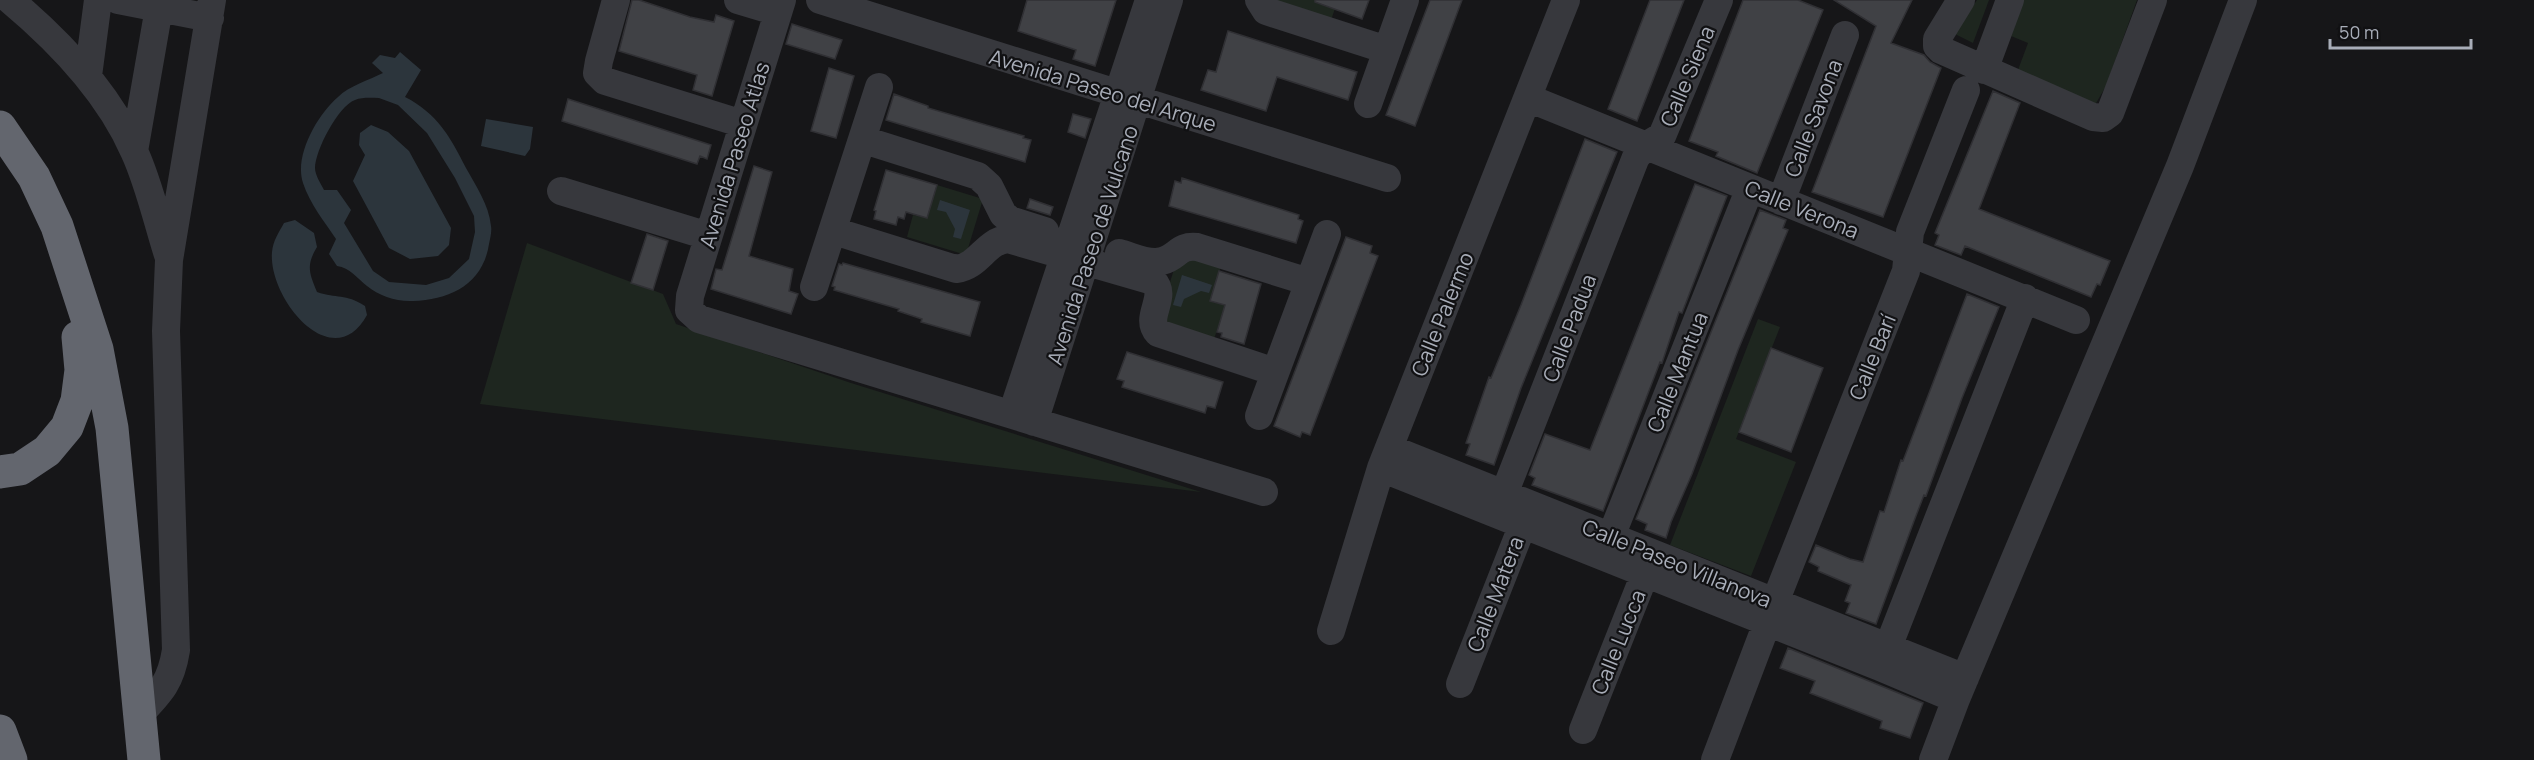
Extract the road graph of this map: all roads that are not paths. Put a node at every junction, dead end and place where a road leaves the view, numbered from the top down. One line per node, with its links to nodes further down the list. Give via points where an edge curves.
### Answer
1 (10, 0): 22 (street)
2 (98, 0): 22 (street)
3 (118, 0): 18 (street)
4 (616, 0): 28 (street, via 597,73 605,81)
5 (738, 0): 17 (street)
6 (820, 0): 25 (street, Avenida Paseo del Arque)
7 (1149, 0): 25 (street, Avenida Paseo de Vulcano)
8 (1169, 0): 25 (street, Avenida Paseo de Vulcano)
9 (1259, 0): 21 (street, via 1266,10)
10 (1405, 0): 21 (street)
11 (1566, 0): 26 (street, Calle Palermo)
12 (1719, 0): 31 (street, Calle Siena, via 1662,136)
13 (1961, 0): 23 (street, via 1937,39 1937,46)
14 (2010, 0): 23 (street, Calle Barí)
15 (2153, 0): 23 (street, via 2110,112 2103,118)
16 (2243, 0): 62 (street, via 2180,166)
17 (780, 6): 28 (street, Avenida Paseo Atlas)
18 (159, 8): 19 (street); 32 (street)
19 (211, 9): 43 (street)
20 (1845, 35): 36 (street, Calle Savona)
21 (1387, 50): 27 (street)
22 (88, 76): 32 (street)
23 (1975, 80): 42 (street, Calle Barí, via 1910,232)
24 (879, 87): 30 (street)
25 (1128, 98): 33 (street, Avenida Paseo del Arque); 41 (street, Avenida Paseo de Vulcano)
26 (1527, 98): 31 (street, Calle Verona); 51 (street, Calle Palermo)
27 (1368, 104)
28 (743, 124): 40 (street, Avenida Paseo Atlas)
29 (0, 128): 37 (highway, via 34,177)
30 (864, 140): 38 (street); 41 (street, via 978,176 989,186 1010,220)
31 (1647, 145): 34 (street, Calle Verona); 54 (street, Calle Padua, via 1636,157)
32 (134, 151): 43 (street)
33 (1387, 178)
34 (1750, 188): 36 (street, Calle Verona); 56 (street, Calle Mantua)
35 (561, 191): 40 (street)
36 (1781, 201): 42 (street, Calle Verona)
37 (57, 226): 52 (highway, via 81,370 77,401 67,427 47,451 20,470); 63 (highway, via 98,350 112,428)
38 (834, 231): 41 (street, via 956,269 968,267 999,240); 45 (street)
39 (1327, 234): 44 (street)
40 (708, 236): 50 (street, Avenida Paseo Atlas, via 690,296 689,310 699,319)
41 (1079, 250): 44 (street, via 1152,262 1171,258 1181,248 1197,247); 48 (street, via 1153,281 1159,294 1152,321 1158,333); 50 (street, Avenida Paseo de Vulcano)
42 (1908, 252): 46 (street, Calle Verona); 58 (street, Calle Barí, via 1906,272)
43 (170, 260): 63 (street, via 166,330 176,650 164,689)
44 (1309, 282): 48 (street)
45 (814, 287)
46 (2025, 298): 47 (street, Calle Verona); 60 (street)
47 (2076, 320)
48 (1275, 372): 49 (street)
49 (1259, 416)
50 (1023, 418): 53 (street)
51 (1385, 458): 54 (street, Calle Paseo Villanova); 59 (street, Calle Palermo)
52 (0, 472)
53 (1264, 492)
54 (1500, 504): 55 (street, Calle Paseo Villanova)
55 (1526, 515): 56 (street, Calle Paseo Villanova); 61 (street, Calle Matera)
56 (1607, 546): 57 (street, Calle Paseo Villanova)
57 (1649, 563): 58 (street, Calle Paseo Villanova); 64 (street, Calle Lucca)
58 (1772, 612): 60 (street, Calle Paseo Villanova); 68 (street, Calle Barí)
59 (1331, 632)
60 (1884, 657): 62 (street, Calle Paseo Villanova)
61 (1460, 684)
62 (1961, 688): 69 (street)
63 (139, 715): 67 (highway)
64 (1582, 730)
65 (0, 732): 66 (highway)
66 (11, 760)
67 (144, 760)
68 (1715, 760)
69 (1933, 760)

